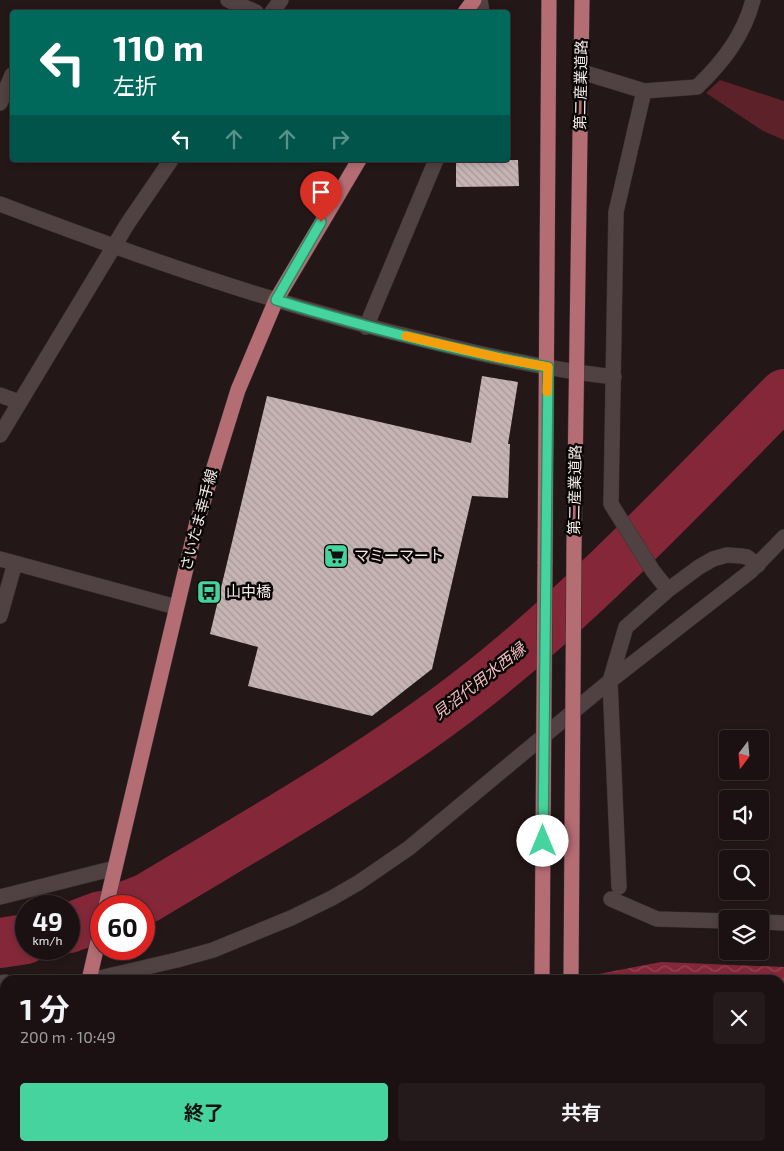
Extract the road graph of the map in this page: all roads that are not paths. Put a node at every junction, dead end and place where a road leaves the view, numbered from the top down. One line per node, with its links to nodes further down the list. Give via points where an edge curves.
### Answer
1 (228, 0): 5 (street)
2 (549, 0): 17 (main road, 第二産業道路)
3 (582, 0): 6 (main road, 第二産業道路)
4 (754, 0): 8 (street, via 735,45 698,87)
5 (251, 10)
6 (582, 72): 8 (street); 18 (main road, 第二産業道路)
7 (10, 80): 9 (street)
8 (644, 91): 19 (street, via 616,212)
9 (0, 103)
10 (170, 162): 14 (street)
11 (358, 162): 15 (main road, さいたま幸手線)
12 (435, 162): 16 (street)
13 (0, 204): 14 (street)
14 (114, 247): 15 (street); 21 (street)
15 (276, 300): 16 (street); 28 (main road, さいたま幸手線, via 229,417 197,522)
16 (366, 327): 17 (street)
17 (548, 367): 18 (street); 40 (main road, 第二産業道路, bridge)
18 (577, 372): 19 (street); 41 (main road, 第二産業道路, bridge)
19 (614, 376): 27 (street, via 611,504)
20 (0, 395): 21 (street)
21 (19, 402): 22 (street)
22 (0, 435)
23 (784, 537): 26 (street)
24 (0, 559): 25 (street)
25 (15, 564): 28 (street); 29 (street)
26 (758, 564): 27 (street, via 747,557 720,556 705,562); 30 (street)
27 (668, 590): 30 (street, via 626,627)
28 (176, 607): 31 (main road, さいたま幸手線)
29 (0, 616)
30 (610, 680): 34 (street, via 615,893 657,919); 39 (street, via 409,848 341,893 292,918 213,950)
31 (115, 868): 32 (main road, さいたま幸手線); 33 (street)
32 (109, 895)
33 (0, 897)
34 (719, 921)
35 (769, 922): 36 (street)
36 (784, 923)
37 (94, 960): 38 (main road)
38 (91, 975)
39 (112, 975)
40 (542, 975)
41 (571, 975)

